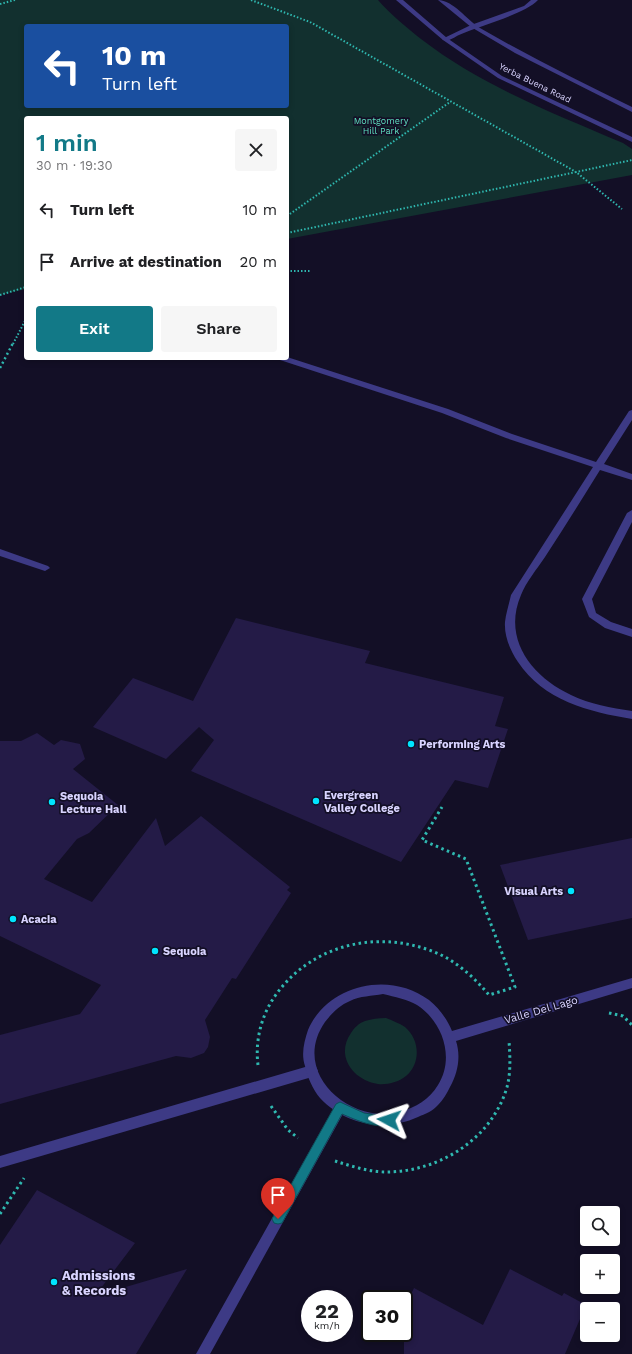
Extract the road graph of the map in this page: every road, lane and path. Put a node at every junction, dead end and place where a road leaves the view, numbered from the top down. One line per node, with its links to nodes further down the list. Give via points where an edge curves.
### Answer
1 (15, 0): 6 (path)
2 (251, 0): 9 (path, via 310,22)
3 (399, 0): 8 (street, Yerba Buena Road)
4 (441, 0): 7 (street, Yerba Buena Road)
5 (535, 0): 7 (street, via 526,7)
6 (0, 4)
7 (473, 26): 8 (street); 10 (street, Yerba Buena Road, via 517,52)
8 (445, 40): 11 (street, Yerba Buena Road, via 500,77)
9 (450, 102): 13 (path); 15 (path)
10 (632, 110)
11 (632, 140)
12 (632, 160): 13 (path)
13 (576, 172): 14 (path); 16 (path)
14 (622, 209)
15 (289, 215)
16 (289, 233)
17 (289, 271): 18 (path)
18 (311, 271)
19 (24, 288): 20 (path)
20 (0, 295)
21 (24, 323): 23 (path)
22 (289, 360): 25 (street, via 445,411 509,436)
23 (0, 368)
24 (632, 413): 25 (street)
25 (599, 466): 26 (street); 31 (street, via 516,595 510,622 514,645 519,656 525,667 543,684 588,707)
26 (632, 477)
27 (632, 512): 30 (street, via 587,599 592,615 608,625)
28 (0, 552): 29 (street)
29 (45, 568)
30 (632, 633)
31 (632, 715)
32 (632, 983): 33 (street, Valle Del Lago)
33 (450, 1037): 34 (street, via 440,1018 424,1003 404,993 383,989 361,991 341,999 324,1013 314,1031 309,1051); 35 (street, via 453,1059 448,1082 434,1101 414,1114 389,1120 370,1119)
34 (312, 1071): 35 (street, via 323,1092); 36 (street)
35 (340, 1108): 39 (street)
36 (44, 1150): 37 (street); 38 (path)
37 (0, 1162)
38 (0, 1214)
39 (203, 1354)

